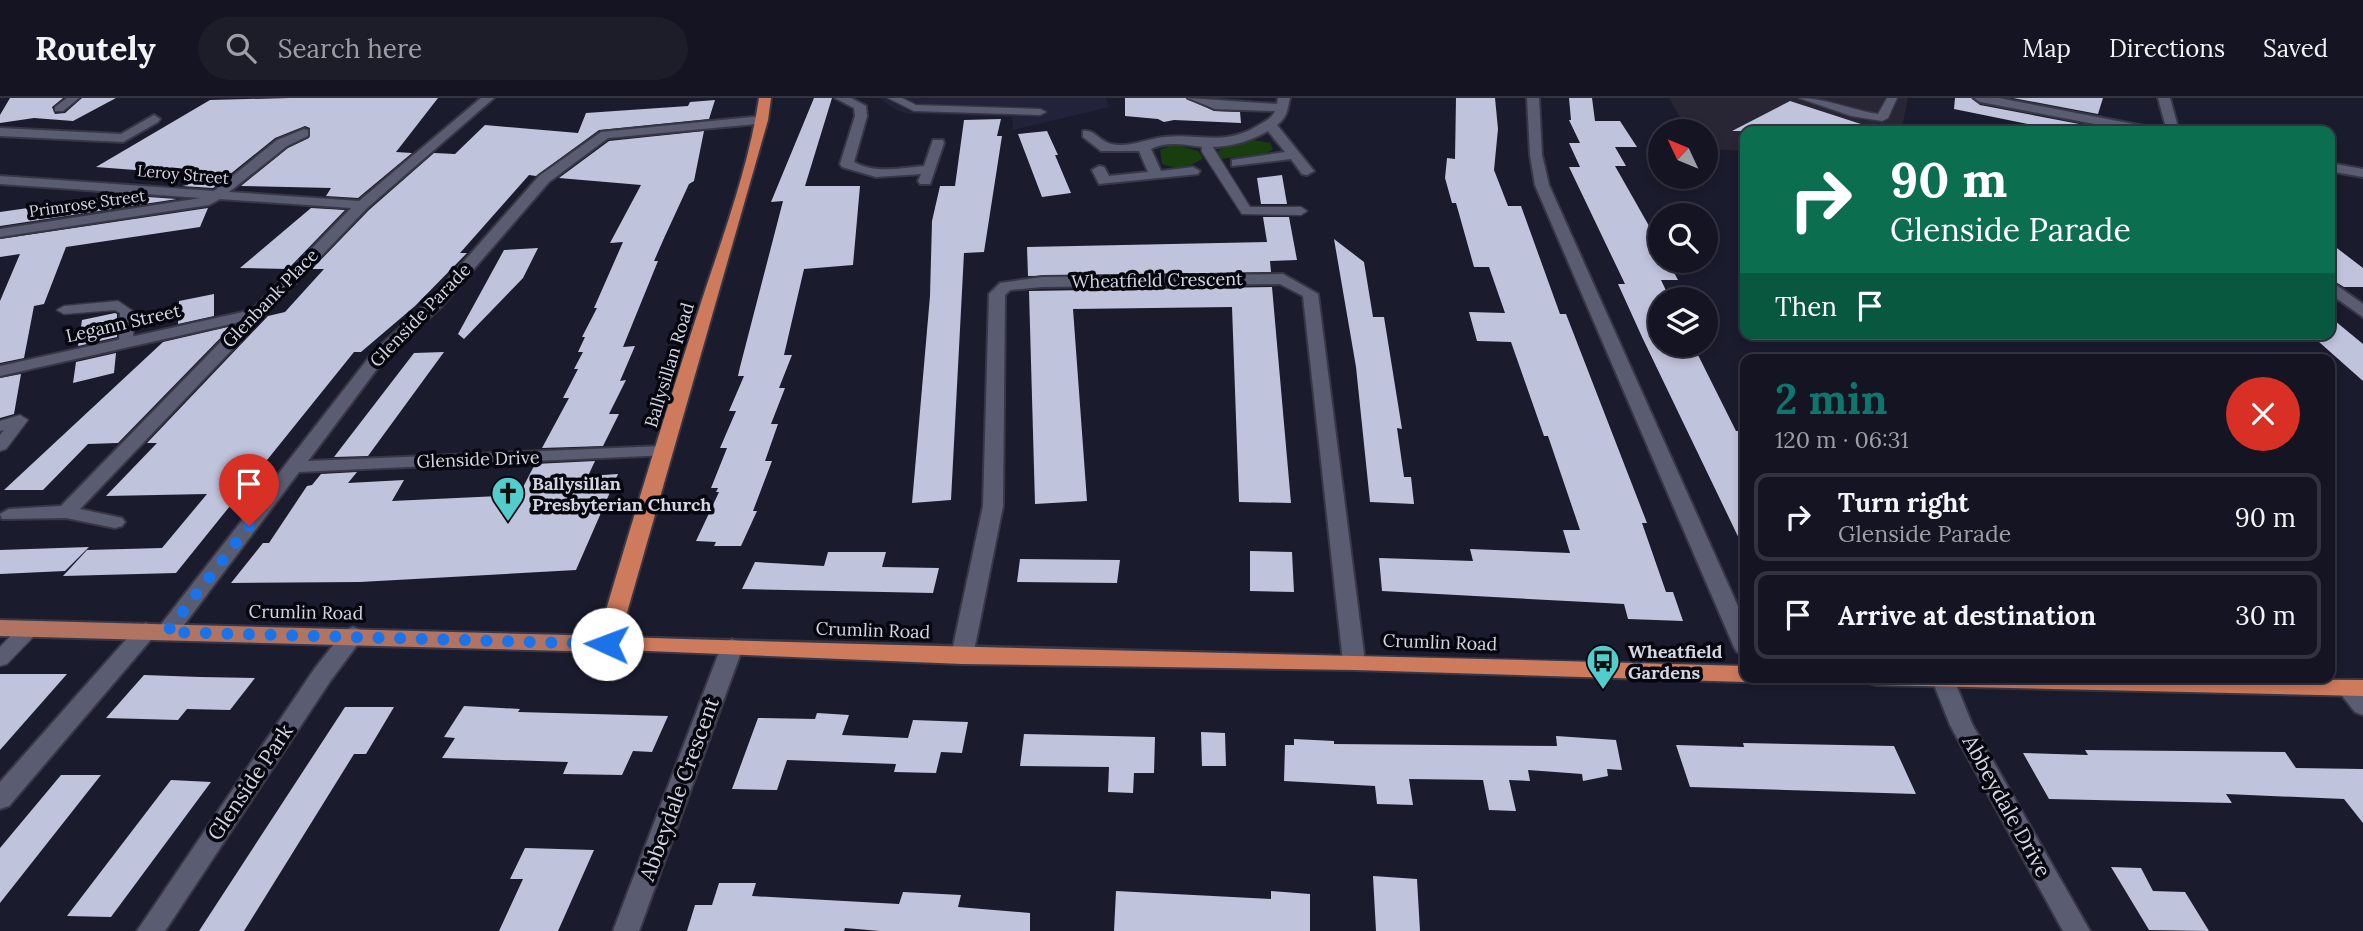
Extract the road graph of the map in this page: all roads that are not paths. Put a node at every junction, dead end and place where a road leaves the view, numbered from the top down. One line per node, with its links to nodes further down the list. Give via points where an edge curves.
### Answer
1 (74, 98): 14 (lane)
2 (488, 98): 38 (street, Glenbank Place)
3 (765, 98): 18 (highway, Ballysillan Road)
4 (841, 98): 25 (street, via 860,106 847,164 854,169 927,176)
5 (893, 98): 15 (lane, via 914,108)
6 (1008, 98): 15 (lane)
7 (1194, 98): 13 (street, via 1214,105)
8 (1533, 98): 58 (street, via 1542,185)
9 (1804, 98): 10 (lane, via 1882,118)
10 (1892, 98)
11 (1980, 98): 20 (street)
12 (2164, 98): 21 (street)
13 (1284, 103): 19 (street, via 1280,116)
14 (59, 109)
15 (1001, 110): 16 (lane)
16 (1040, 112)
17 (154, 119): 22 (street, via 123,138)
18 (762, 120): 49 (highway, Ballysillan Road); 50 (street, Glenside Parade, via 605,135 544,179 435,304 380,354)
19 (1270, 125): 26 (street, via 1234,141); 28 (street)
20 (2123, 126)
21 (2171, 126)
22 (0, 132)
23 (304, 132): 37 (street, via 282,143)
24 (1087, 134): 27 (street, via 1106,148)
25 (938, 143)
26 (1205, 143): 27 (street, via 1171,138); 39 (lane, via 1246,211)
27 (1144, 147): 35 (street)
28 (1294, 155): 29 (street); 33 (street)
29 (1237, 163)
30 (2335, 168): 34 (street)
31 (1100, 170): 35 (street, via 1104,181)
32 (1193, 171): 35 (street)
33 (1307, 171)
34 (2363, 173)
35 (1156, 175)
36 (0, 180): 37 (street, Leroy Street)
37 (219, 195): 38 (street, Leroy Street); 40 (street, Primrose Street, via 195,205)
38 (362, 205): 44 (street, Glenbank Place)
39 (1301, 211)
40 (0, 233)
41 (2335, 290): 43 (street)
42 (64, 310): 45 (lane, via 118,305 127,312)
43 (2363, 312)
44 (254, 314): 45 (street, Legann Street); 51 (street, Glenbank Place)
45 (126, 342): 46 (street, Legann Street)
46 (0, 371)
47 (0, 426): 48 (lane, via 19,420)
48 (0, 446)
49 (662, 451): 50 (street, Glenside Drive); 59 (highway, Ballysillan Road)
50 (294, 467): 56 (street, Glenside Parade)
51 (66, 512): 52 (street); 53 (street)
52 (9, 515)
53 (115, 522)
54 (0, 628): 55 (main road, Crumlin Road)
55 (29, 629): 56 (main road, Crumlin Road); 62 (lane)
56 (157, 632): 57 (main road, Crumlin Road); 69 (street, via 110,670)
57 (353, 635): 59 (main road, Crumlin Road); 70 (street, Glenside Park)
58 (1740, 635)
59 (607, 644): 60 (highway, Crumlin Road)
60 (732, 647): 61 (highway, Crumlin Road); 71 (street, Abbeydale Crescent)
61 (962, 656): 63 (highway, Crumlin Road); 63 (street, Wheatfield Crescent, via 993,506 997,294 1005,286 1042,282 1283,279 1310,293)
62 (0, 659)
63 (1354, 662): 64 (highway, Crumlin Road)
64 (1740, 674)
65 (1944, 683): 72 (street, Abbeydale Drive, via 1961,725)
66 (2148, 683): 67 (highway)
67 (2355, 688): 68 (street)
68 (2363, 706)
69 (0, 799)
70 (150, 931)
71 (626, 931)
72 (2077, 931)

